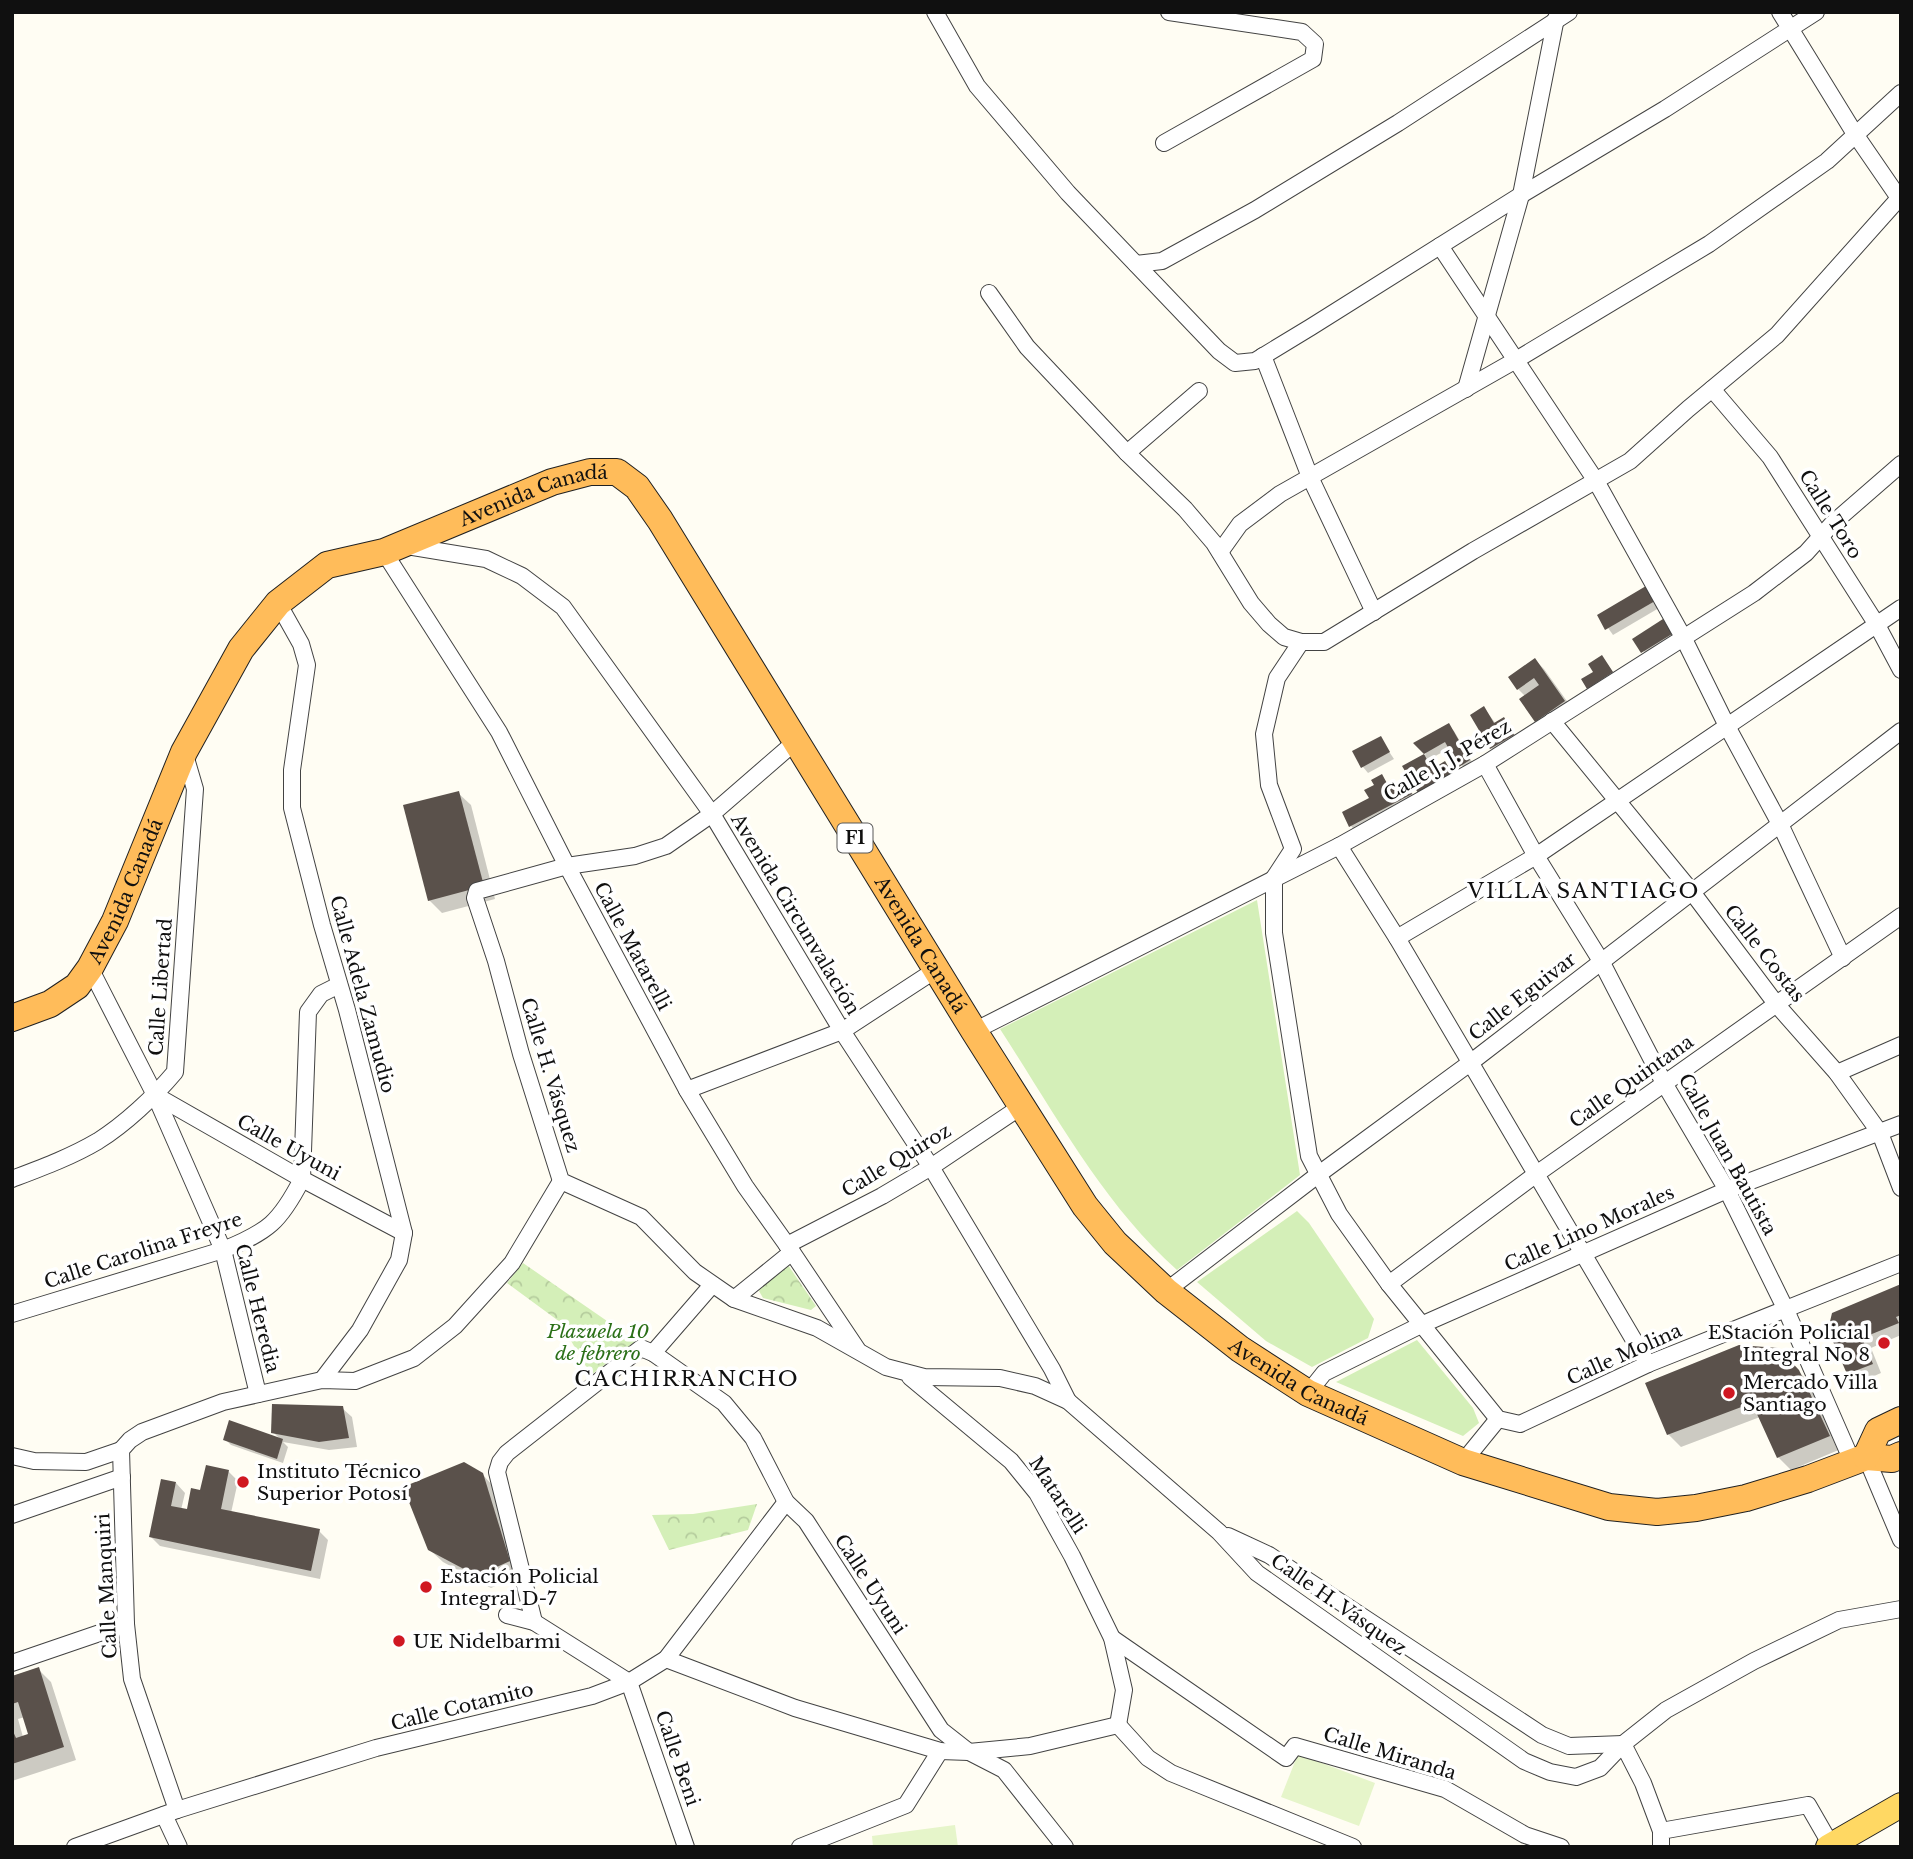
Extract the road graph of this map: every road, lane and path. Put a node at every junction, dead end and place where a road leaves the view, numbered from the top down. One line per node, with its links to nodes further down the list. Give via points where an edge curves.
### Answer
1 (935, 12): 14 (street, via 977,86)
2 (1169, 12): 10 (street, via 1302,32 1315,44 1313,59)
3 (1569, 12): 6 (street)
4 (1780, 12): 7 (street)
5 (1816, 12): 7 (street)
6 (1556, 17): 11 (street); 14 (street, via 1398,123 1255,210 1162,261)
7 (1790, 29): 9 (street); 11 (street)
8 (1901, 93): 9 (street)
9 (1855, 134): 12 (street); 18 (street, via 1827,162 1709,244)
10 (1164, 144)
11 (1521, 195): 13 (street); 16 (street)
12 (1900, 197): 20 (street, via 1777,335)
13 (1440, 246): 16 (street); 17 (street)
14 (1136, 264): 17 (street, via 1235,363)
15 (989, 293): 22 (street, via 1027,347)
16 (1486, 316): 18 (street); 19 (street)
17 (1263, 356): 24 (street)
18 (1516, 360): 19 (street); 25 (street)
19 (1466, 389): 24 (street)
20 (1712, 389): 25 (street, via 1630,461); 26 (street, Calle Toro, via 1770,457)
21 (1199, 391): 22 (street)
22 (1127, 453): 28 (street, via 1185,509)
23 (1901, 464): 26 (street, Calle J. J. Pérez)
24 (1310, 477): 28 (street, via 1240,524); 31 (street)
25 (1596, 481): 31 (street); 33 (street)
26 (1821, 536): 32 (street, Calle Toro); 33 (street, Calle J. J. Pérez, via 1754,593)
27 (394, 549): 29 (highway, Avenida Canadá / F1, via 327,565); 39 (highway, Avenida Canadá / F1, via 552,482 590,472 617,472 637,487 660,520); 43 (street, Avenida Circunvalación, via 486,559 522,576 563,607); 47 (street, Calle Matarelli, via 499,732)
28 (1220, 552): 34 (street, via 1269,624 1284,637)
29 (278, 603): 40 (highway, Avenida Canadá / F1, via 241,649); 56 (street, Calle Adela Zamudio, via 307,665 292,769 292,808)
30 (1901, 608): 32 (street)
31 (1374, 611): 34 (street, via 1324,642)
32 (1877, 625): 35 (street, Calle Toro); 37 (street)
33 (1683, 637): 36 (street, Calle J. J. Pérez); 37 (street)
34 (1301, 642): 48 (street, via 1277,678 1264,734 1269,785 1293,849)
35 (1901, 670)
36 (1552, 721): 41 (street, Calle J. J. Pérez); 42 (street, Calle Costas)
37 (1728, 728): 42 (street); 44 (street)
38 (1901, 731): 44 (street, Calle Eguivar)
39 (795, 742): 43 (street); 55 (highway, Avenida Canadá / F1)
40 (184, 752): 54 (highway, Avenida Canadá / F1, via 115,921); 66 (street, Calle Libertad, via 195,789 175,1072)
41 (1485, 764): 45 (street, Calle J. J. Pérez); 46 (street, Calle Juan Bautista)
42 (1618, 801): 46 (street); 49 (street, Calle Costas)
43 (712, 814): 47 (street, via 666,846 635,856); 59 (street, Avenida Circunvalación)
44 (1780, 824): 49 (street, Calle Eguivar); 52 (street)
45 (1339, 846): 48 (street, Calle J. J. Pérez); 51 (street)
46 (1536, 856): 51 (street); 53 (street, Calle Juan Bautista)
47 (567, 866): 65 (street, Calle Matarelli); 75 (street, Calle H. Vásquez, via 477,891 475,898)
48 (1274, 878): 60 (street, Calle J. J. Pérez); 71 (street, via 1274,933 1309,1156)
49 (1692, 892): 53 (street, Calle Eguivar); 57 (street, Calle Costas)
50 (1901, 916): 52 (street, Calle Quintana)
51 (1397, 938): 62 (street)
52 (1843, 958): 57 (street, Calle Quintana)
53 (1601, 961): 62 (street, Calle Eguivar); 64 (street, Calle Juan Bautista)
54 (90, 968): 58 (highway, Avenida Canadá / F1, via 77,986 50,1004); 66 (street, Calle Heredia)
55 (937, 969): 59 (street); 60 (highway, Avenida Canadá / F1)
56 (339, 985): 74 (street, Calle Carolina Freyre, via 321,994 307,1012); 78 (street, Calle Adela Zamudio)
57 (1777, 1005): 63 (street, Calle Costas); 64 (street, Calle Quintana)
58 (12, 1018)
59 (842, 1031): 65 (street); 70 (street, Avenida Circunvalación)
60 (974, 1031): 67 (highway, Avenida Canadá / F1)
61 (1901, 1045): 63 (street)
62 (1470, 1063): 71 (street, Calle Eguivar); 72 (street)
63 (1837, 1073): 69 (street, Calle Costas)
64 (1664, 1083): 72 (street, Calle Quintana); 77 (street, Calle Juan Bautista)
65 (687, 1090): 79 (street, Calle Matarelli, via 745,1186)
66 (155, 1095): 73 (street, Calle Libertad, via 98,1141); 74 (street, Calle Uyuni); 80 (street, Calle Heredia)
67 (1022, 1105): 70 (street, Calle Quiroz); 85 (highway, Avenida Canadá / F1, via 1085,1206 1115,1243)
68 (1901, 1124): 69 (street, Calle Lino Morales)
69 (1880, 1133): 76 (street, Calle Costas); 77 (street, Calle Lino Morales)
70 (931, 1167): 79 (street, Calle Quiroz); 97 (street, Avenida Circunvalación)
71 (1319, 1174): 83 (street, via 1339,1214); 85 (street, Calle Eguivar)
72 (1535, 1175): 81 (street); 83 (street, Calle Quintana)
73 (12, 1179)
74 (302, 1179): 78 (street, Calle Uyuni); 80 (street, Calle Carolina Freyre, via 276,1222)
75 (561, 1181): 84 (street, Calle H. Vásquez, via 641,1217); 94 (street, via 512,1263 455,1326 402,1363 355,1381)
76 (1901, 1188)
77 (1727, 1190): 81 (street, Calle Lino Morales); 87 (street, Calle Juan Bautista)
78 (404, 1233): 94 (street, Calle Adela Zamudio, via 399,1260 360,1330)
79 (790, 1249): 86 (street, Calle Quiroz); 91 (street, Calle Matarelli)
80 (223, 1250): 88 (street, Calle Carolina Freyre); 96 (street, Calle Heredia)
81 (1581, 1253): 89 (street, Calle Lino Morales); 92 (street)
82 (1901, 1263): 87 (street, Calle Molina)
83 (1389, 1284): 89 (street)
84 (712, 1285): 86 (street, Calle H. Vásquez); 90 (street)
85 (1166, 1291): 95 (highway, Avenida Canadá / F1, via 1240,1349)
86 (734, 1299): 91 (street, Calle H. Vásquez, via 817,1328)
87 (1786, 1310): 92 (street, Calle Molina); 103 (street, Calle Juan Bautista)
88 (12, 1314)
89 (1420, 1325): 95 (street, Calle Lino Morales, via 1324,1373); 98 (street)
90 (647, 1351): 106 (street, Calle Uyuni, via 724,1403 753,1438); 112 (street, via 500,1462 497,1472)
91 (858, 1351): 93 (street, Calle H. Vásquez)
92 (1648, 1364): 98 (street, Calle Molina, via 1520,1423)
93 (905, 1372): 97 (street, Calle H. Vásquez, via 925,1377 1000,1378 1035,1386); 114 (street, Matarelli, via 1011,1461 1037,1493)
94 (322, 1380): 96 (street)
95 (1308, 1393): 104 (highway, Avenida Canadá / F1)
96 (258, 1394): 100 (street, via 142,1432)
97 (1068, 1401): 108 (street)
98 (1498, 1419): 104 (street)
99 (1901, 1420): 103 (highway, via 1878,1432)
100 (126, 1445): 102 (street, via 86,1462); 105 (street, Calle Manquiri)
101 (1901, 1455): 103 (highway, Avenida Canadá / F1)
102 (12, 1456)
103 (1859, 1459): 104 (highway, Avenida Canadá / F1, via 1746,1498 1657,1512 1609,1507); 109 (street, Calle Juan Bautista)
104 (1463, 1462)
105 (122, 1478): 107 (street); 113 (street, Calle Manquiri)
106 (786, 1502): 115 (street, Calle Cotamito); 121 (street, Calle Uyuni, via 806,1521 941,1730)
107 (12, 1515)
108 (1219, 1532): 119 (street, Calle H. Vásquez, via 1269,1555 1542,1735 1569,1746); 119 (street, Calle H. Vásquez, via 1257,1573 1524,1761 1576,1777 1600,1768)
109 (1901, 1540)
110 (1901, 1609): 119 (street, Calle H. Vásquez, via 1839,1620 1754,1661 1665,1710)
111 (507, 1615): 112 (street)
112 (534, 1622): 117 (street)
113 (126, 1623): 116 (street); 123 (street, Calle Manquiri, via 132,1678)
114 (1112, 1638): 118 (street, Matarelli, via 1124,1690); 132 (street, Calle Miranda, via 1286,1758 1295,1746 1445,1789 1525,1835)
115 (666, 1658): 117 (street, Calle Cotamito); 120 (street, via 795,1709)
116 (12, 1663)
117 (629, 1682): 123 (street, Calle Cotamito, via 592,1696 376,1748); 128 (street, Calle Beni)
118 (1118, 1725): 121 (street, via 1030,1746); 131 (street, via 1148,1758 1171,1773)
119 (1623, 1744): 124 (street, via 1643,1783)
120 (940, 1751): 121 (street); 129 (street, via 906,1805)
121 (969, 1752): 130 (street, Calle Uyuni, via 1004,1770)
122 (1901, 1805): 125 (main road)
123 (171, 1813): 126 (street, Calle Cotamito); 127 (street, Calle Manquiri)
124 (1661, 1839): 125 (street, via 1808,1805)
125 (1830, 1846)
126 (75, 1847)
127 (179, 1847)
128 (686, 1847)
129 (800, 1847)
130 (1065, 1847)
131 (1353, 1847)
132 (1561, 1847)

